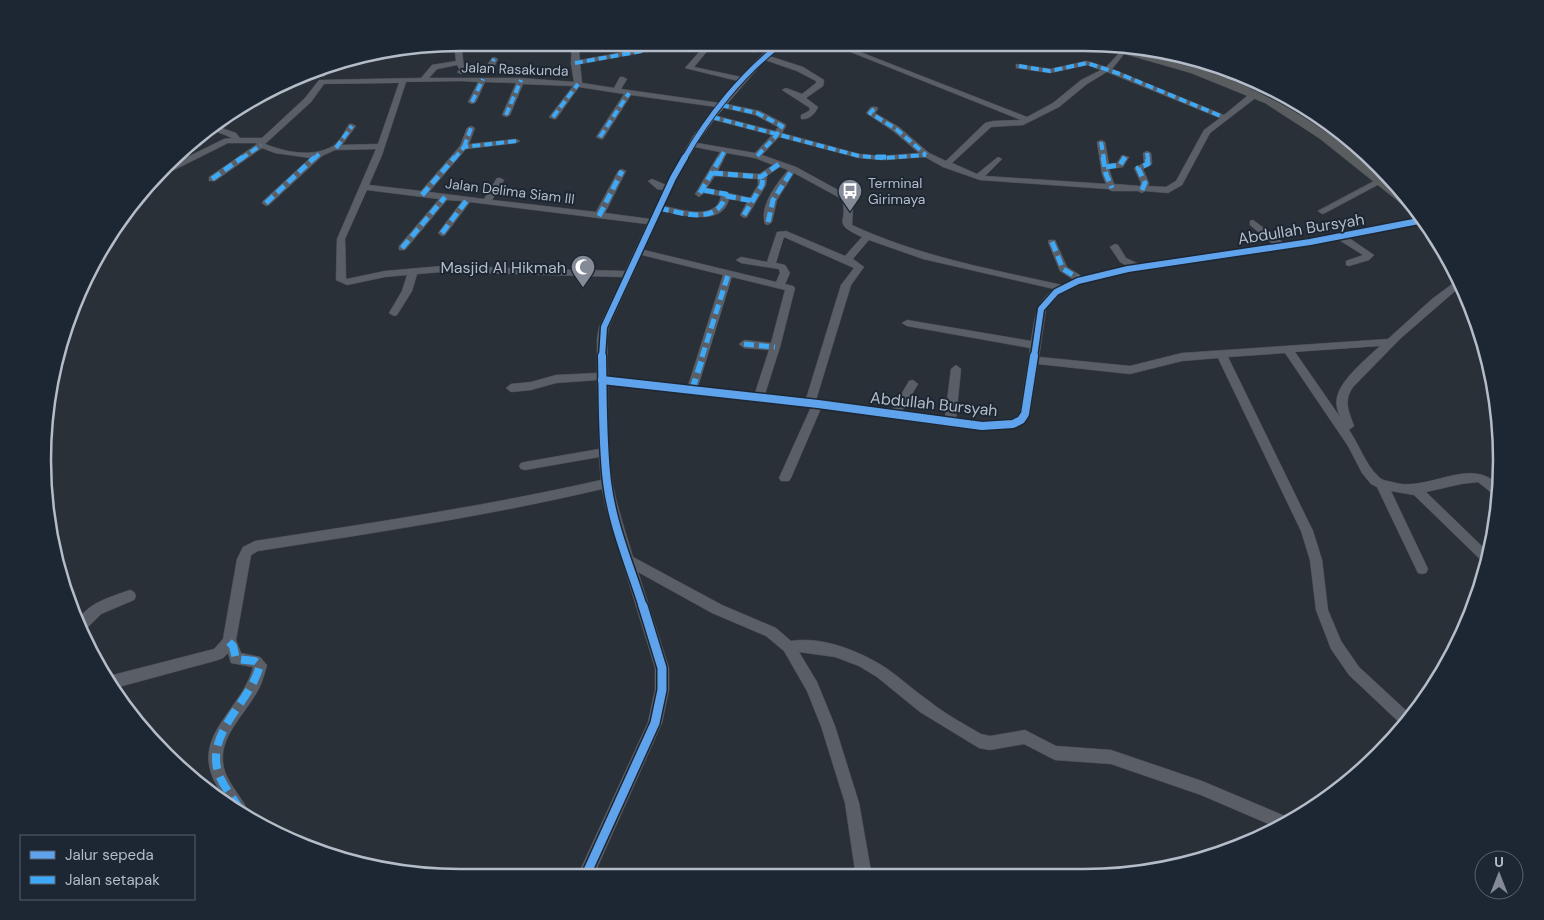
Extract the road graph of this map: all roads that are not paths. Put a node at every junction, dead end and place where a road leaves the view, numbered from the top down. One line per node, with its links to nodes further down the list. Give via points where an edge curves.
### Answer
1 (458, 51): 12 (street)
2 (577, 51): 13 (street)
3 (642, 51): 13 (street)
4 (704, 51): 25 (street, via 688,68)
5 (772, 51): 9 (street)
6 (852, 51): 42 (street)
7 (1121, 53): 15 (street)
8 (1144, 56): 30 (highway)
9 (764, 57): 25 (street); 31 (street, via 819,79 820,84)
10 (1148, 57): 22 (highway)
11 (494, 59): 17 (street, via 490,67)
12 (460, 62): 17 (street); 19 (street, via 435,68)
13 (575, 62): 26 (street)
14 (1019, 66): 15 (street, via 1053,71 1084,63)
15 (1108, 69): 41 (street); 42 (street, via 1084,82 1056,105)
16 (326, 74): 23 (street, Jalan Rasakunda)
17 (461, 75): 19 (street, Jalan Rasakunda); 20 (street, Jalan Rasakunda)
18 (321, 76): 51 (street, via 308,100)
19 (424, 79): 23 (street, Jalan Rasakunda)
20 (483, 79): 24 (street, Jalan Rasakunda); 32 (street)
21 (623, 79): 28 (street)
22 (1229, 79): 34 (highway)
23 (403, 80): 53 (street)
24 (521, 80): 26 (street, Jalan Rasakunda); 36 (street)
25 (743, 80): 33 (street)
26 (578, 84): 28 (street, Jalan Rasakunda); 38 (street)
27 (786, 90): 31 (street)
28 (616, 91): 29 (street, Jalan Rasakunda)
29 (629, 93): 33 (street, Jalan Rasakunda); 47 (street)
30 (1255, 94): 41 (street); 75 (highway, via 1293,114)
31 (800, 97): 40 (street, via 814,108)
32 (472, 102)
33 (720, 104): 39 (street); 46 (street, Jalan Rasakunda, via 772,120 782,127)
34 (1285, 104)
35 (874, 109): 60 (street, via 870,114 896,129)
36 (506, 115)
37 (1302, 115): 59 (highway)
38 (553, 117)
39 (712, 117): 46 (street); 52 (street)
40 (804, 117)
41 (1223, 117): 80 (street, via 1207,132 1179,183 1173,188)
42 (1026, 119): 65 (street, via 1018,123 991,124)
43 (352, 126): 55 (street)
44 (471, 128): 54 (street)
45 (220, 130): 48 (street, via 233,135)
46 (776, 136): 60 (street, via 865,157); 61 (street)
47 (600, 137)
48 (236, 140): 51 (street); 66 (street, via 213,147)
49 (516, 140): 54 (street)
50 (1101, 142): 67 (street)
51 (261, 143): 58 (street, via 275,151); 73 (street)
52 (692, 144): 56 (street); 78 (street)
53 (381, 146): 55 (street); 77 (street)
54 (464, 147): 81 (street)
55 (336, 148): 58 (street)
56 (725, 150): 61 (street); 70 (street)
57 (1147, 153): 80 (street, via 1148,164 1138,168 1145,183)
58 (319, 154): 87 (street)
59 (1355, 154)
60 (926, 155): 65 (street)
61 (757, 156): 64 (street)
62 (1125, 157): 67 (street, via 1120,166)
63 (998, 159): 72 (street)
64 (779, 164): 68 (street); 71 (street)
65 (946, 164): 72 (street)
66 (177, 165)
67 (1106, 167): 79 (street)
68 (793, 169): 93 (street, via 779,186); 97 (street, via 842,195 848,201 846,225)
69 (622, 171): 91 (street)
70 (714, 173): 71 (street); 82 (street, via 700,192 724,192)
71 (763, 176): 85 (street)
72 (979, 178): 79 (street)
73 (212, 179)
74 (500, 180): 86 (street)
75 (1381, 180): 89 (street)
76 (652, 181): 78 (street, via 660,187)
77 (364, 187): 81 (street, Jalan Delima Siam III); 110 (street, via 341,239 341,280 347,282)
78 (669, 188): 88 (street)
79 (1112, 188): 80 (street)
80 (1142, 190)
81 (422, 195): 83 (street, Jalan Delima Siam III)
82 (726, 196): 85 (street); 88 (street, via 720,208 710,214)
83 (445, 197): 84 (street, Jalan Delima Siam III); 102 (street)
84 (467, 200): 86 (street, Jalan Delima Siam III); 96 (street)
85 (753, 201): 90 (street)
86 (486, 202): 91 (street, Jalan Delima Siam III)
87 (266, 203)
88 (659, 208): 92 (street)
89 (1322, 211)
90 (744, 215)
91 (599, 216): 92 (street, Jalan Delima Siam III)
92 (653, 222): 103 (street)
93 (768, 222)
94 (1416, 222): 98 (street, Abdullah Bursyah)
95 (1253, 223): 100 (street)
96 (442, 234)
97 (868, 235): 106 (street); 117 (street, via 936,260)
98 (1341, 237): 100 (street, Abdullah Bursyah); 107 (street, via 1369,255)
99 (1052, 242): 114 (street, via 1060,265)
100 (1282, 246): 109 (street, Abdullah Bursyah)
101 (1114, 247): 109 (street, via 1123,260)
102 (402, 248)
103 (640, 252): 112 (street); 113 (street)
104 (584, 258): 111 (street)
105 (741, 260): 108 (street)
106 (847, 260): 108 (street, via 783,233); 133 (street, via 859,267 846,285)
107 (1349, 263)
108 (771, 265): 115 (street, via 785,270)
109 (1139, 268): 114 (street, Abdullah Bursyah)
110 (413, 271): 111 (street, via 481,269); 118 (street, via 407,291)
111 (580, 274): 112 (street)
112 (628, 274): 128 (street, via 602,333)
113 (728, 275): 115 (street); 131 (street)
114 (1083, 280): 117 (street, Abdullah Bursyah)
115 (779, 286): 123 (street, via 791,291)
116 (1454, 287): 120 (street)
117 (1063, 288): 122 (street, Abdullah Bursyah, via 1041,309)
118 (394, 312)
119 (906, 323): 122 (street)
120 (1392, 342): 124 (street); 136 (street, via 1343,391 1342,405)
121 (744, 344): 123 (street)
122 (1035, 345): 126 (street, Abdullah Bursyah)
123 (775, 347): 132 (street)
124 (1288, 350): 125 (street); 141 (street, via 1366,470)
125 (1222, 355): 126 (street, via 1176,358 1127,371); 152 (street, via 1307,531 1316,560 1322,610 1336,645 1354,671)
126 (1033, 360): 135 (street, Abdullah Bursyah, via 1026,414 1021,420 1008,425)
127 (956, 368): 135 (street)
128 (602, 378): 130 (street, Abdullah Bursyah, via 556,379); 131 (street, Abdullah Bursyah); 137 (street)
129 (914, 384): 134 (street)
130 (511, 388)
131 (692, 390): 132 (street, Abdullah Bursyah)
132 (759, 398): 133 (street, Abdullah Bursyah)
133 (814, 403): 134 (street, Abdullah Bursyah); 139 (street)
134 (894, 415): 135 (street, Abdullah Bursyah)
135 (950, 423)
136 (1349, 426)
137 (604, 452): 138 (street); 140 (street)
138 (525, 466)
139 (785, 478)
140 (607, 483): 145 (street); 149 (street, via 450,516 255,546 247,551 244,559)
141 (1382, 484): 143 (street); 146 (street)
142 (1492, 487): 143 (street, via 1477,478)
143 (1417, 490): 144 (street)
144 (1482, 554)
145 (628, 560): 150 (street, via 717,609 770,632); 155 (street, via 662,668 662,690 655,723)
146 (1422, 569)
147 (130, 596): 148 (street, via 102,606 89,614)
148 (85, 622)
149 (229, 642): 151 (street, via 218,654); 153 (street, via 235,658 260,664 256,680 223,730 216,751 218,772)
150 (789, 647): 154 (street, via 803,645 835,651 864,662 925,707 979,741 990,743 1025,737 1055,753 1111,757 1202,788); 156 (street, via 812,687 828,726 852,803)
151 (116, 681)
152 (1402, 716)
153 (236, 802)
154 (1277, 820)
155 (589, 869)
156 (863, 869)

